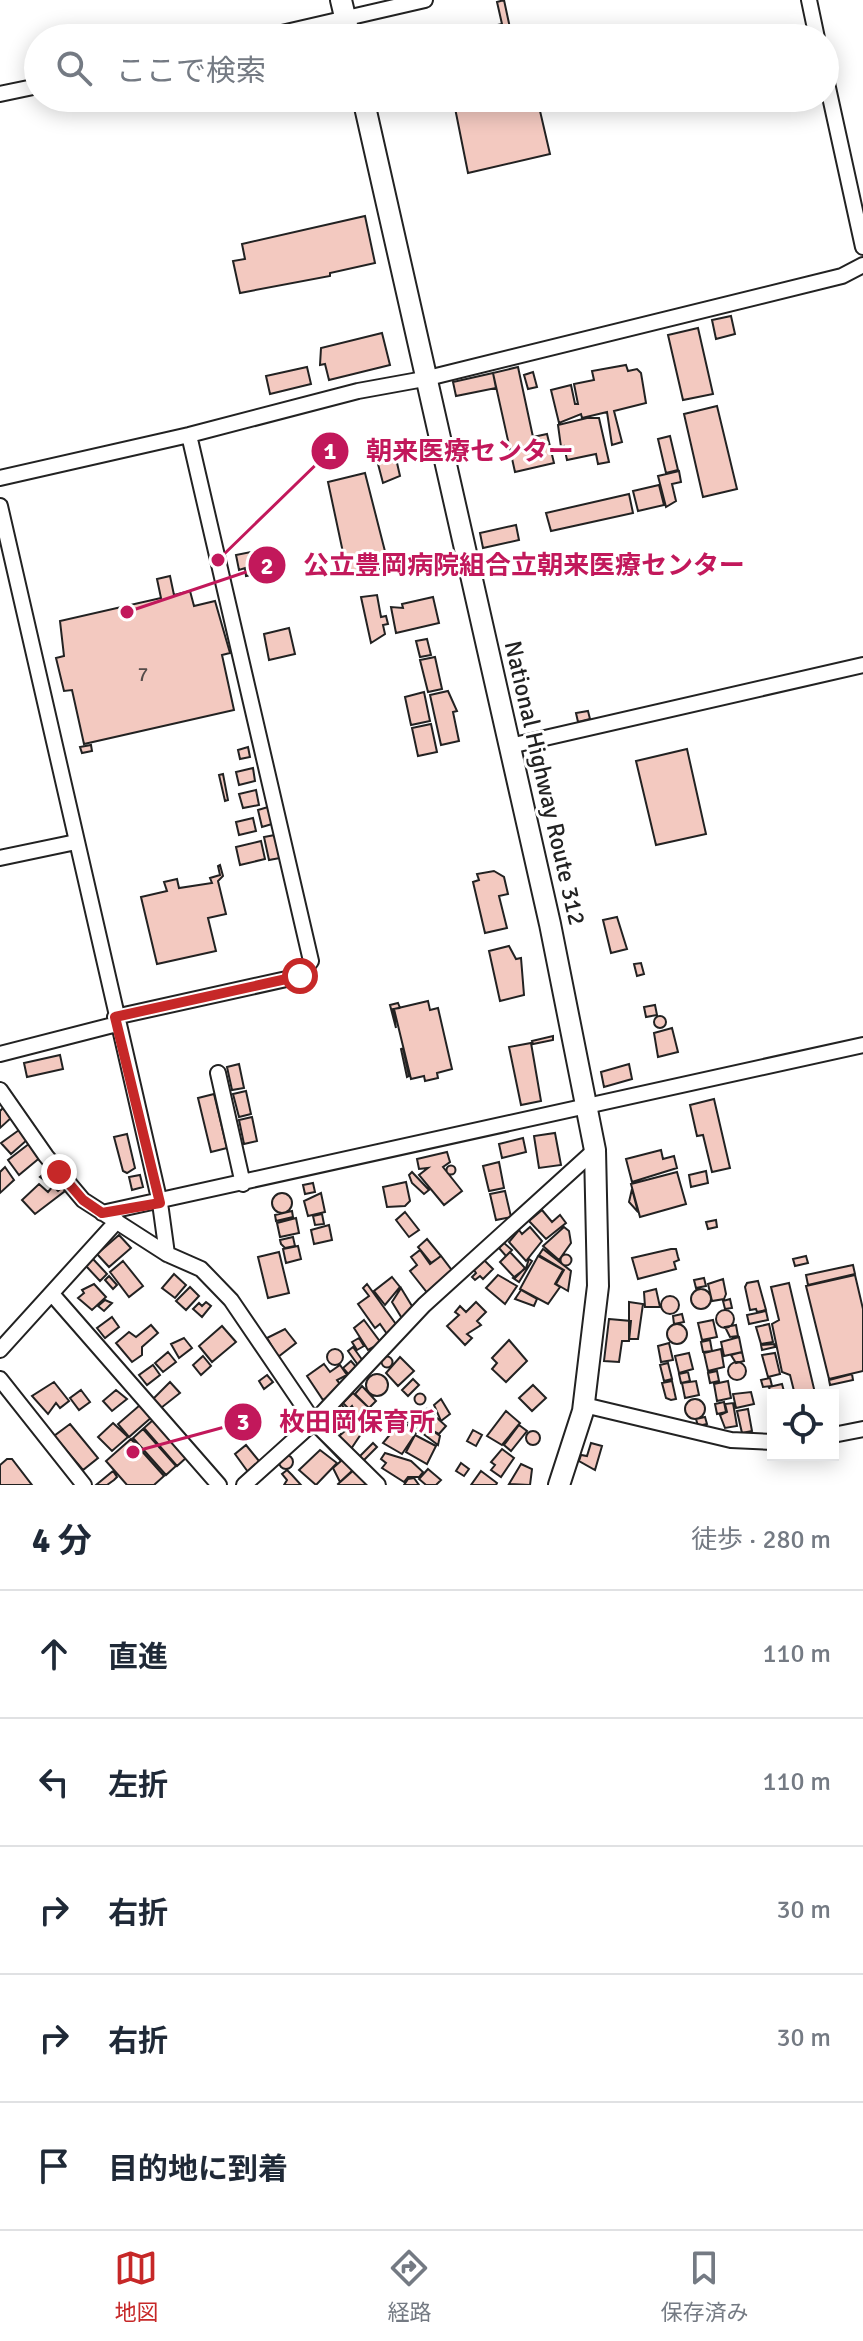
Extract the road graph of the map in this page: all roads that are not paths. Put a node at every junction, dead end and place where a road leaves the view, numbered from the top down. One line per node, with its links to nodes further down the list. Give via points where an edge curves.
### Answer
1 (425, 0): 3 (street)
2 (809, 0): 5 (street)
3 (345, 19): 4 (street)
4 (323, 24)
5 (814, 24)
6 (24, 89): 7 (street)
7 (0, 94)
8 (366, 112): 12 (highway, National Highway Route 312)
9 (833, 112): 10 (street)
10 (863, 247)
11 (863, 265): 12 (street, via 842,276)
12 (424, 379): 13 (street); 17 (highway, National Highway Route 312)
13 (189, 435): 14 (street); 20 (street, via 311,961 300,976)
14 (0, 478)
15 (0, 506): 18 (street)
16 (863, 665): 17 (street)
17 (510, 746): 25 (highway, National Highway Route 312)
18 (76, 842): 19 (street); 20 (street)
19 (0, 858)
20 (116, 1020): 22 (street); 28 (street)
21 (863, 1045): 25 (street)
22 (0, 1054)
23 (218, 1073): 27 (street)
24 (0, 1090): 29 (street, via 53,1164 83,1200)
25 (589, 1107): 26 (highway, National Highway Route 312); 27 (street)
26 (595, 1150): 35 (highway, National Highway Route 312, via 598,1286); 36 (street, via 424,1305)
27 (243, 1184): 28 (street)
28 (160, 1203): 29 (street); 31 (street)
29 (102, 1213): 30 (street)
30 (117, 1221): 31 (street); 32 (street)
31 (167, 1254): 36 (street, via 201,1269 231,1300)
32 (52, 1294): 33 (street); 41 (street)
33 (0, 1350)
34 (0, 1379): 40 (street)
35 (584, 1405): 39 (street, via 686,1431); 44 (highway, National Highway Route 312)
36 (314, 1422): 42 (street); 43 (street)
37 (863, 1429): 38 (street)
38 (839, 1434)
39 (767, 1442)
40 (84, 1485)
41 (219, 1485)
42 (244, 1485)
43 (378, 1485)
44 (559, 1485)

